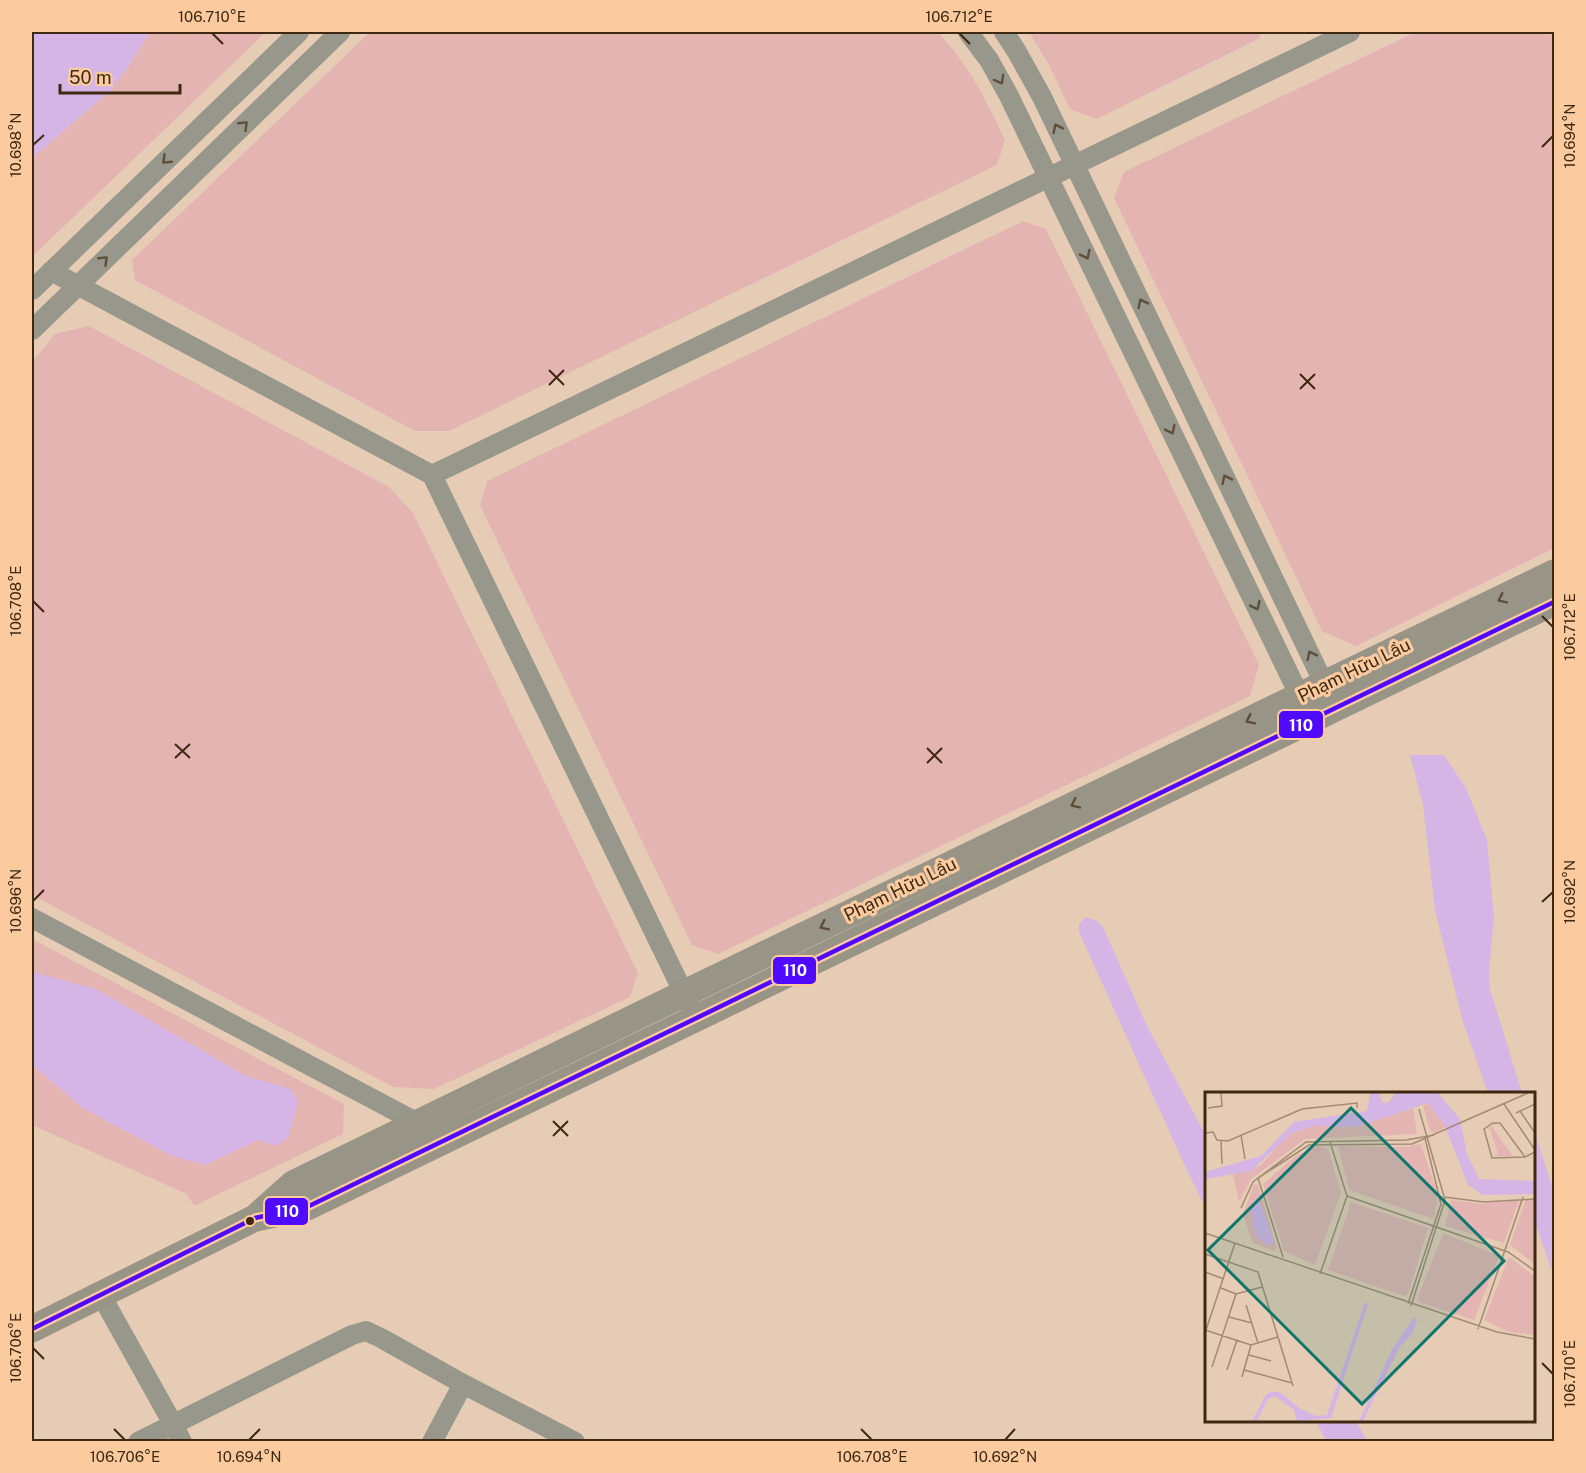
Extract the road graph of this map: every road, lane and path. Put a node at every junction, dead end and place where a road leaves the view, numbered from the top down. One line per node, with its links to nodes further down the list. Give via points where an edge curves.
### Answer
1 (299, 32): 8 (street, one-way to 8)
2 (340, 32): 9 (street, one-way to 2)
3 (968, 32): 7 (street, one-way to 7, via 1000,79)
4 (1004, 32): 6 (street, one-way to 4, via 1030,73)
5 (1350, 32): 6 (street)
6 (1075, 164): 7 (street); 15 (street, one-way to 6)
7 (1048, 177): 12 (street); 16 (street, one-way to 16)
8 (51, 272): 9 (street); 10 (street)
9 (77, 286): 11 (street); 12 (street)
10 (32, 290)
11 (32, 330)
12 (432, 475): 18 (street)
13 (1554, 573): 15 (main road, Phạm Hữu Lầu, one-way to 15)
14 (1554, 602): 15 (main road, Phạm Hữu Lầu)
15 (1330, 696): 16 (main road, Phạm Hữu Lầu)
16 (1305, 708): 18 (main road, Phạm Hữu Lầu, one-way to 18); 19 (main road, Phạm Hữu Lầu)
17 (32, 918): 20 (street)
18 (684, 994): 19 (street); 20 (main road, Phạm Hữu Lầu)
19 (695, 1018): 21 (main road, Phạm Hữu Lầu, via 308,1207)
20 (418, 1123): 21 (main road, Phạm Hữu Lầu, via 293,1184)
21 (255, 1218): 22 (main road, Phạm Hữu Lầu)
22 (101, 1295): 23 (main road, Phạm Hữu Lầu); 25 (street)
23 (32, 1329)
24 (463, 1384): 25 (street, via 366,1331); 28 (street); 29 (street)
25 (173, 1424): 26 (street); 27 (street)
26 (138, 1442)
27 (182, 1442)
28 (432, 1442)
29 (575, 1442)

